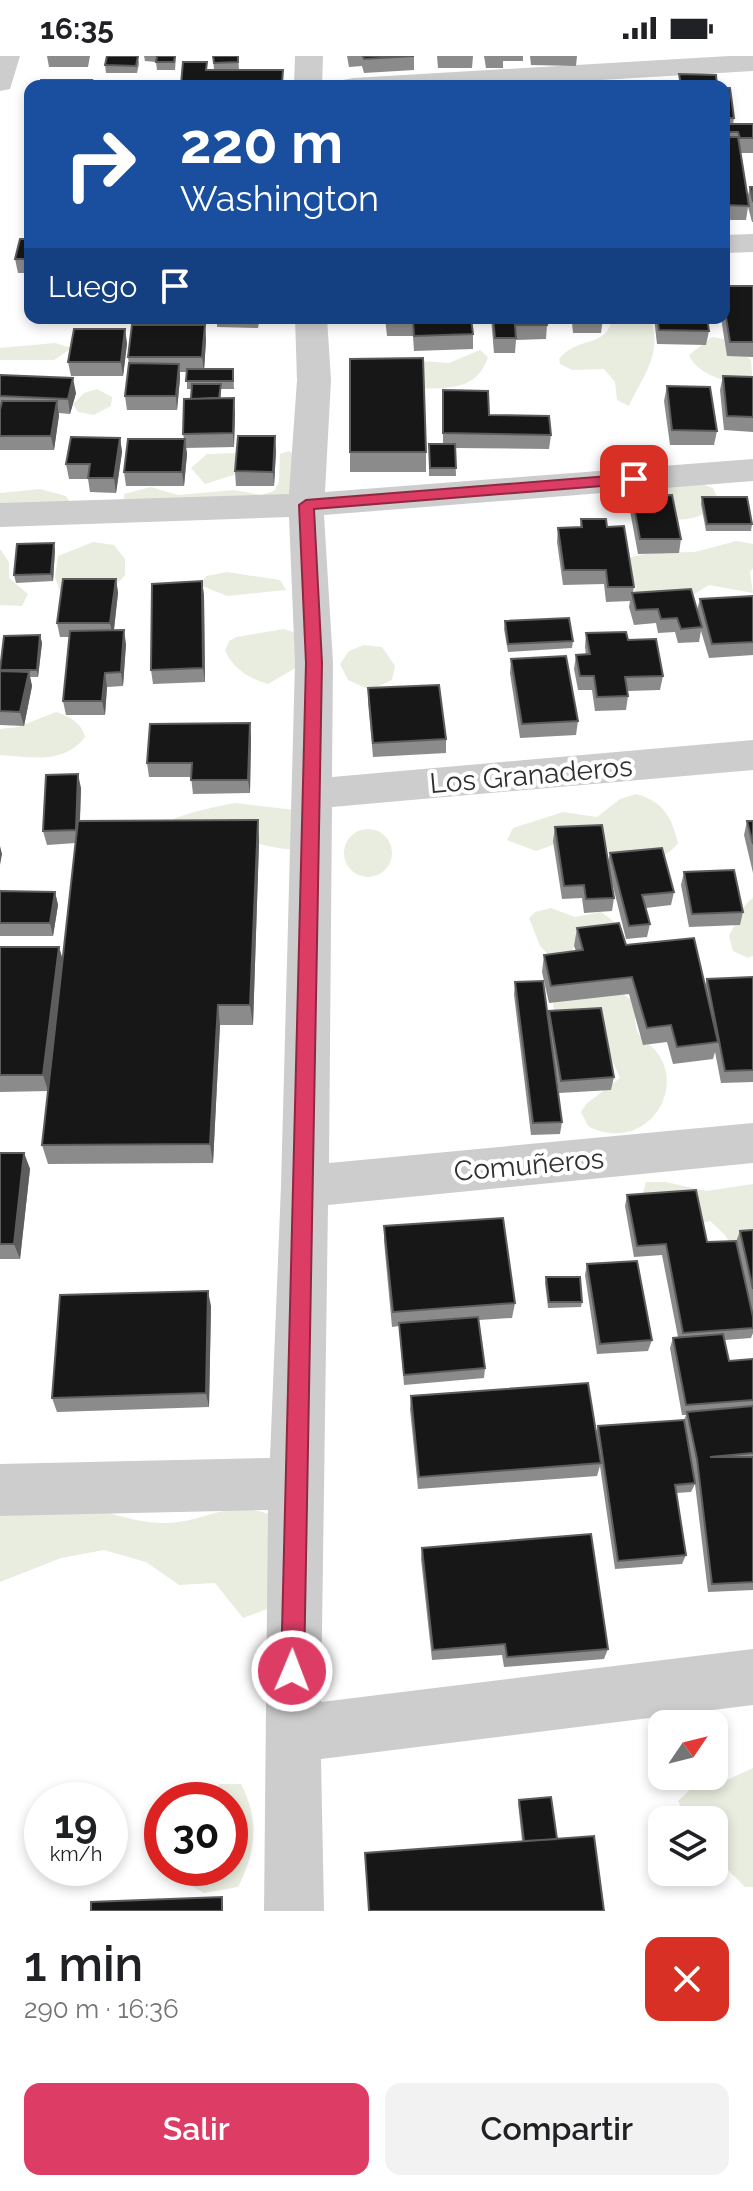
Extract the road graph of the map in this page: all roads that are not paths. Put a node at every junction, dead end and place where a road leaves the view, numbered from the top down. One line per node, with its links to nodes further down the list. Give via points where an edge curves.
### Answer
1 (6, 56): 6 (street)
2 (309, 56): 4 (street)
3 (753, 63): 5 (street)
4 (308, 80)
5 (457, 80)
6 (0, 83)
7 (753, 243): 8 (street)
8 (730, 244)
9 (311, 324): 11 (street, via 314,380)
10 (753, 470): 11 (street)
11 (306, 505): 12 (street); 14 (street, via 314,663)
12 (0, 515)
13 (753, 755): 14 (street, Los Granaderos)
14 (309, 794): 16 (street)
15 (753, 1143): 16 (street, Comuñeros)
16 (305, 1186): 17 (street)
17 (295, 1483): 18 (street); 20 (street)
18 (0, 1490)
19 (753, 1677): 20 (street)
20 (292, 1734): 21 (street)
21 (294, 1911)

